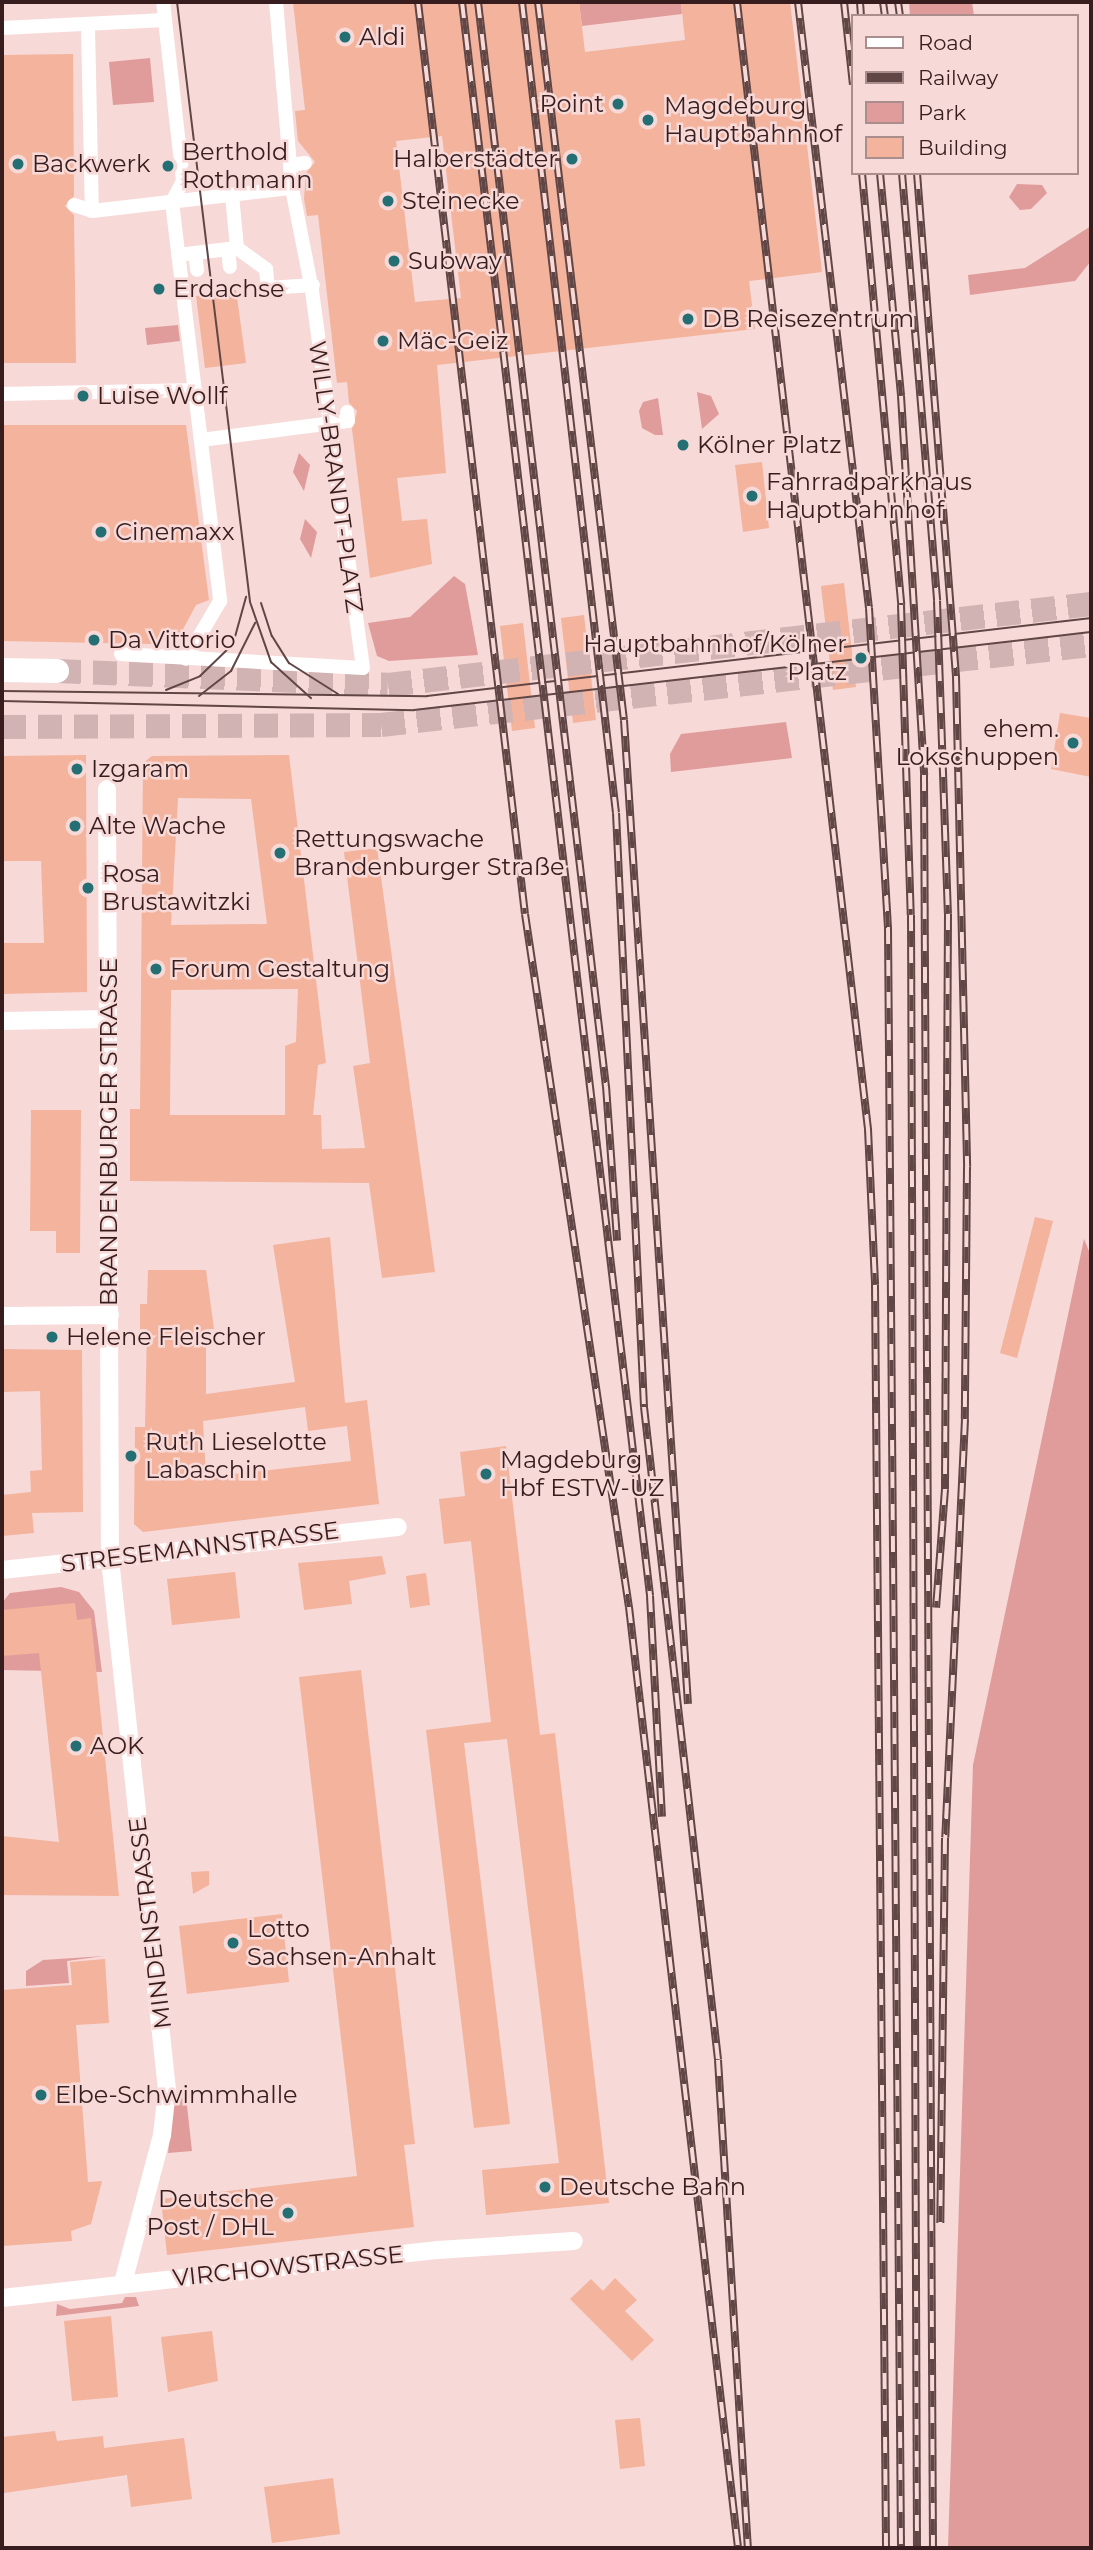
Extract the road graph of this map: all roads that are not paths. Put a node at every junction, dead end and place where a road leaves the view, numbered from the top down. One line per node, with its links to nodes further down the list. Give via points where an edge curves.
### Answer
1 (163, 2): 3 (street)
2 (276, 2): 6 (street, WILLY-BRANDT-PLATZ, via 297,164)
3 (165, 20): 4 (street); 8 (street, via 183,181)
4 (88, 26): 5 (street); 10 (street)
5 (2, 28)
6 (292, 188): 7 (street); 16 (street, WILLY-BRANDT-PLATZ)
7 (232, 195): 8 (street); 11 (street)
8 (172, 202): 10 (street); 13 (street)
9 (74, 205): 10 (street)
10 (92, 211)
11 (232, 248): 12 (street); 14 (street); 16 (street, via 266,270 268,288)
12 (195, 253): 13 (street); 15 (street)
13 (178, 255): 17 (street)
14 (230, 267)
15 (197, 270)
16 (311, 279): 20 (street, WILLY-BRANDT-PLATZ)
17 (195, 390): 18 (street); 21 (street)
18 (2, 394)
19 (347, 412): 20 (street, via 348,421)
20 (327, 424): 21 (street); 23 (street, WILLY-BRANDT-PLATZ, via 363,668)
21 (201, 440): 23 (street, via 220,601)
22 (121, 654): 23 (street)
23 (186, 659)
24 (2, 670): 25 (main road)
25 (57, 671)
26 (107, 789): 27 (street, BRANDENBURGER STRASSE)
27 (109, 1019): 28 (street); 29 (street, BRANDENBURGER STRASSE)
28 (2, 1021)
29 (110, 1315): 30 (street); 32 (street, BRANDENBURGER STRASSE)
30 (2, 1316)
31 (398, 1527): 32 (street, STRESEMANNSTRASSE)
32 (110, 1559): 33 (street, STRESEMANNSTRASSE); 35 (street, MINDENSTRASSE, via 165,2054 166,2109)
33 (2, 1570)
34 (574, 2241): 35 (street, VIRCHOWSTRASSE)
35 (123, 2283): 36 (street, VIRCHOWSTRASSE)
36 (2, 2298)

